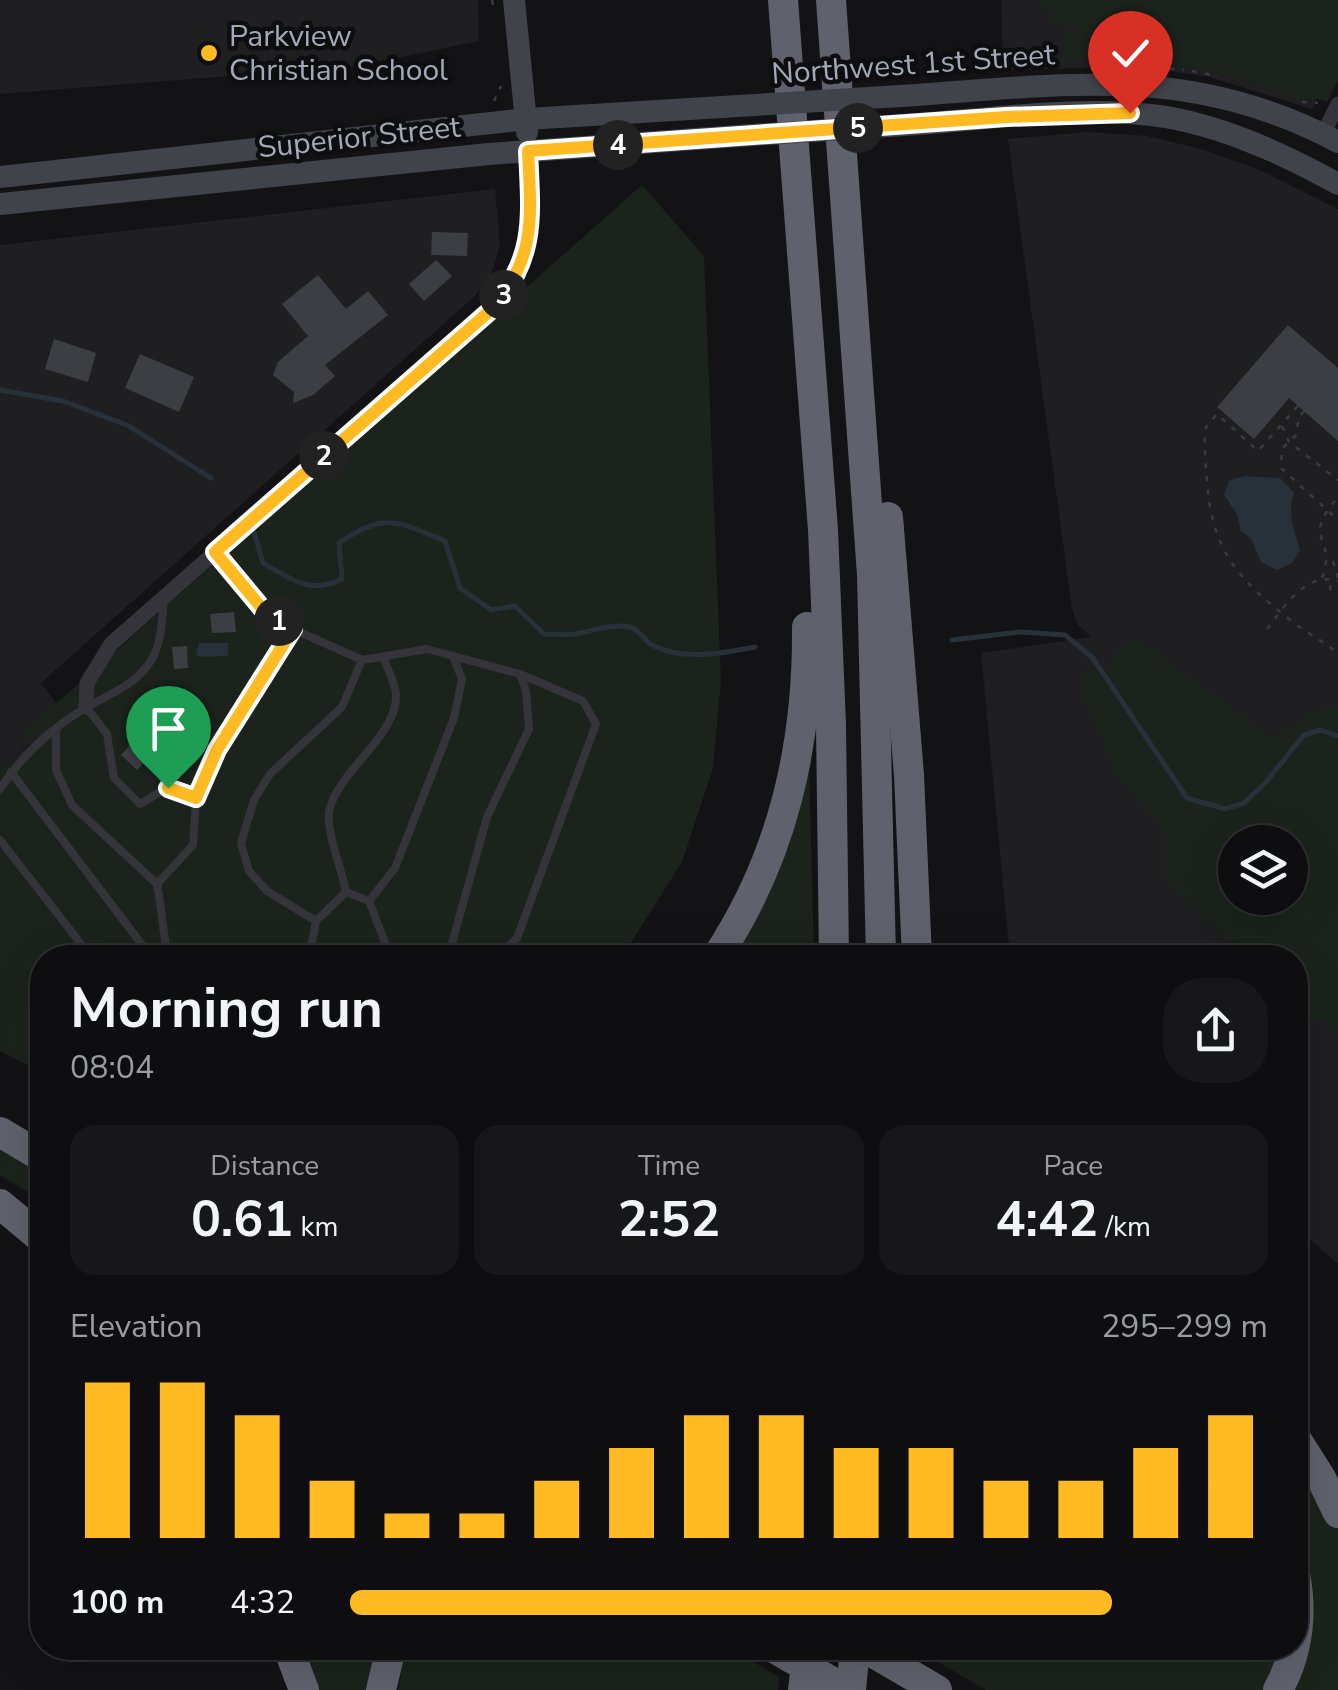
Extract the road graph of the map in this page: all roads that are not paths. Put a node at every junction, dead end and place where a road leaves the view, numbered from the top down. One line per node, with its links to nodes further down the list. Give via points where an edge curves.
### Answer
1 (514, 0): 6 (main road)
2 (783, 0): 12 (highway)
3 (831, 0): 14 (highway)
4 (1338, 104): 8 (street)
5 (722, 107): 6 (main road, Superior Street); 8 (main road, Northwest 1st Street, bridge, via 1140,84 1246,104)
6 (527, 118): 9 (main road); 10 (main road, Superior Street)
7 (724, 137): 9 (main road, Superior Street); 11 (main road, Northwest 1st Street, bridge, via 1092,113 1169,118 1284,156)
8 (1331, 138)
9 (528, 151): 13 (main road, Superior Street); 15 (street, via 531,216 524,259 510,287)
10 (0, 177)
11 (1338, 184)
12 (797, 189): 39 (highway, via 804,718 771,854); 40 (highway, via 823,530)
13 (0, 204)
14 (846, 206): 41 (highway, via 872,575); 42 (highway, via 897,607)
15 (215, 552): 16 (street); 17 (lane, via 265,612)
16 (164, 596): 22 (street, via 111,644 87,683); 22 (lane, via 160,640 150,662 129,683)
17 (293, 629): 20 (lane); 26 (lane, via 217,750)
18 (452, 656): 19 (lane, via 428,650); 21 (lane); 30 (lane, via 462,679 454,718 395,868)
19 (383, 657): 20 (lane); 29 (lane, via 396,692 393,717 330,808 327,829)
20 (362, 660): 31 (lane, via 342,707 270,774 241,844 249,871 267,891)
21 (520, 674): 37 (lane, via 529,729 487,817); 38 (lane, via 583,701 596,724)
22 (86, 707): 23 (lane); 26 (lane, via 107,734 114,778 140,804 168,788)
23 (56, 728): 24 (lane); 28 (lane, via 56,770 72,805)
24 (11, 772): 25 (lane); 33 (lane)
25 (0, 790)
26 (196, 798): 28 (lane, via 193,845)
27 (0, 840): 32 (lane)
28 (157, 884): 34 (lane)
29 (346, 892): 30 (lane); 31 (lane)
30 (369, 901): 36 (lane)
31 (316, 922): 35 (lane)
32 (82, 945)
33 (142, 945)
34 (165, 945)
35 (312, 945)
36 (386, 945)
37 (452, 945)
38 (509, 945)
39 (724, 945)
40 (834, 945)
41 (881, 945)
42 (918, 945)
43 (0, 1122): 45 (highway)
44 (0, 1132): 46 (highway)
45 (30, 1134)
46 (30, 1150)
47 (0, 1189): 49 (highway)
48 (0, 1204): 50 (highway)
49 (30, 1207)
50 (30, 1229)
51 (1308, 1457): 52 (highway)
52 (1338, 1513)
53 (293, 1660): 61 (highway)
54 (388, 1660): 62 (highway)
55 (795, 1660): 64 (highway, bridge)
56 (807, 1660): 63 (highway)
57 (853, 1660): 64 (highway)
58 (886, 1660): 66 (highway, bridge)
59 (893, 1660): 65 (highway)
60 (1290, 1660): 67 (highway)
61 (304, 1690)
62 (381, 1690)
63 (804, 1690)
64 (848, 1690)
65 (890, 1690)
66 (937, 1690)
67 (1278, 1690)

